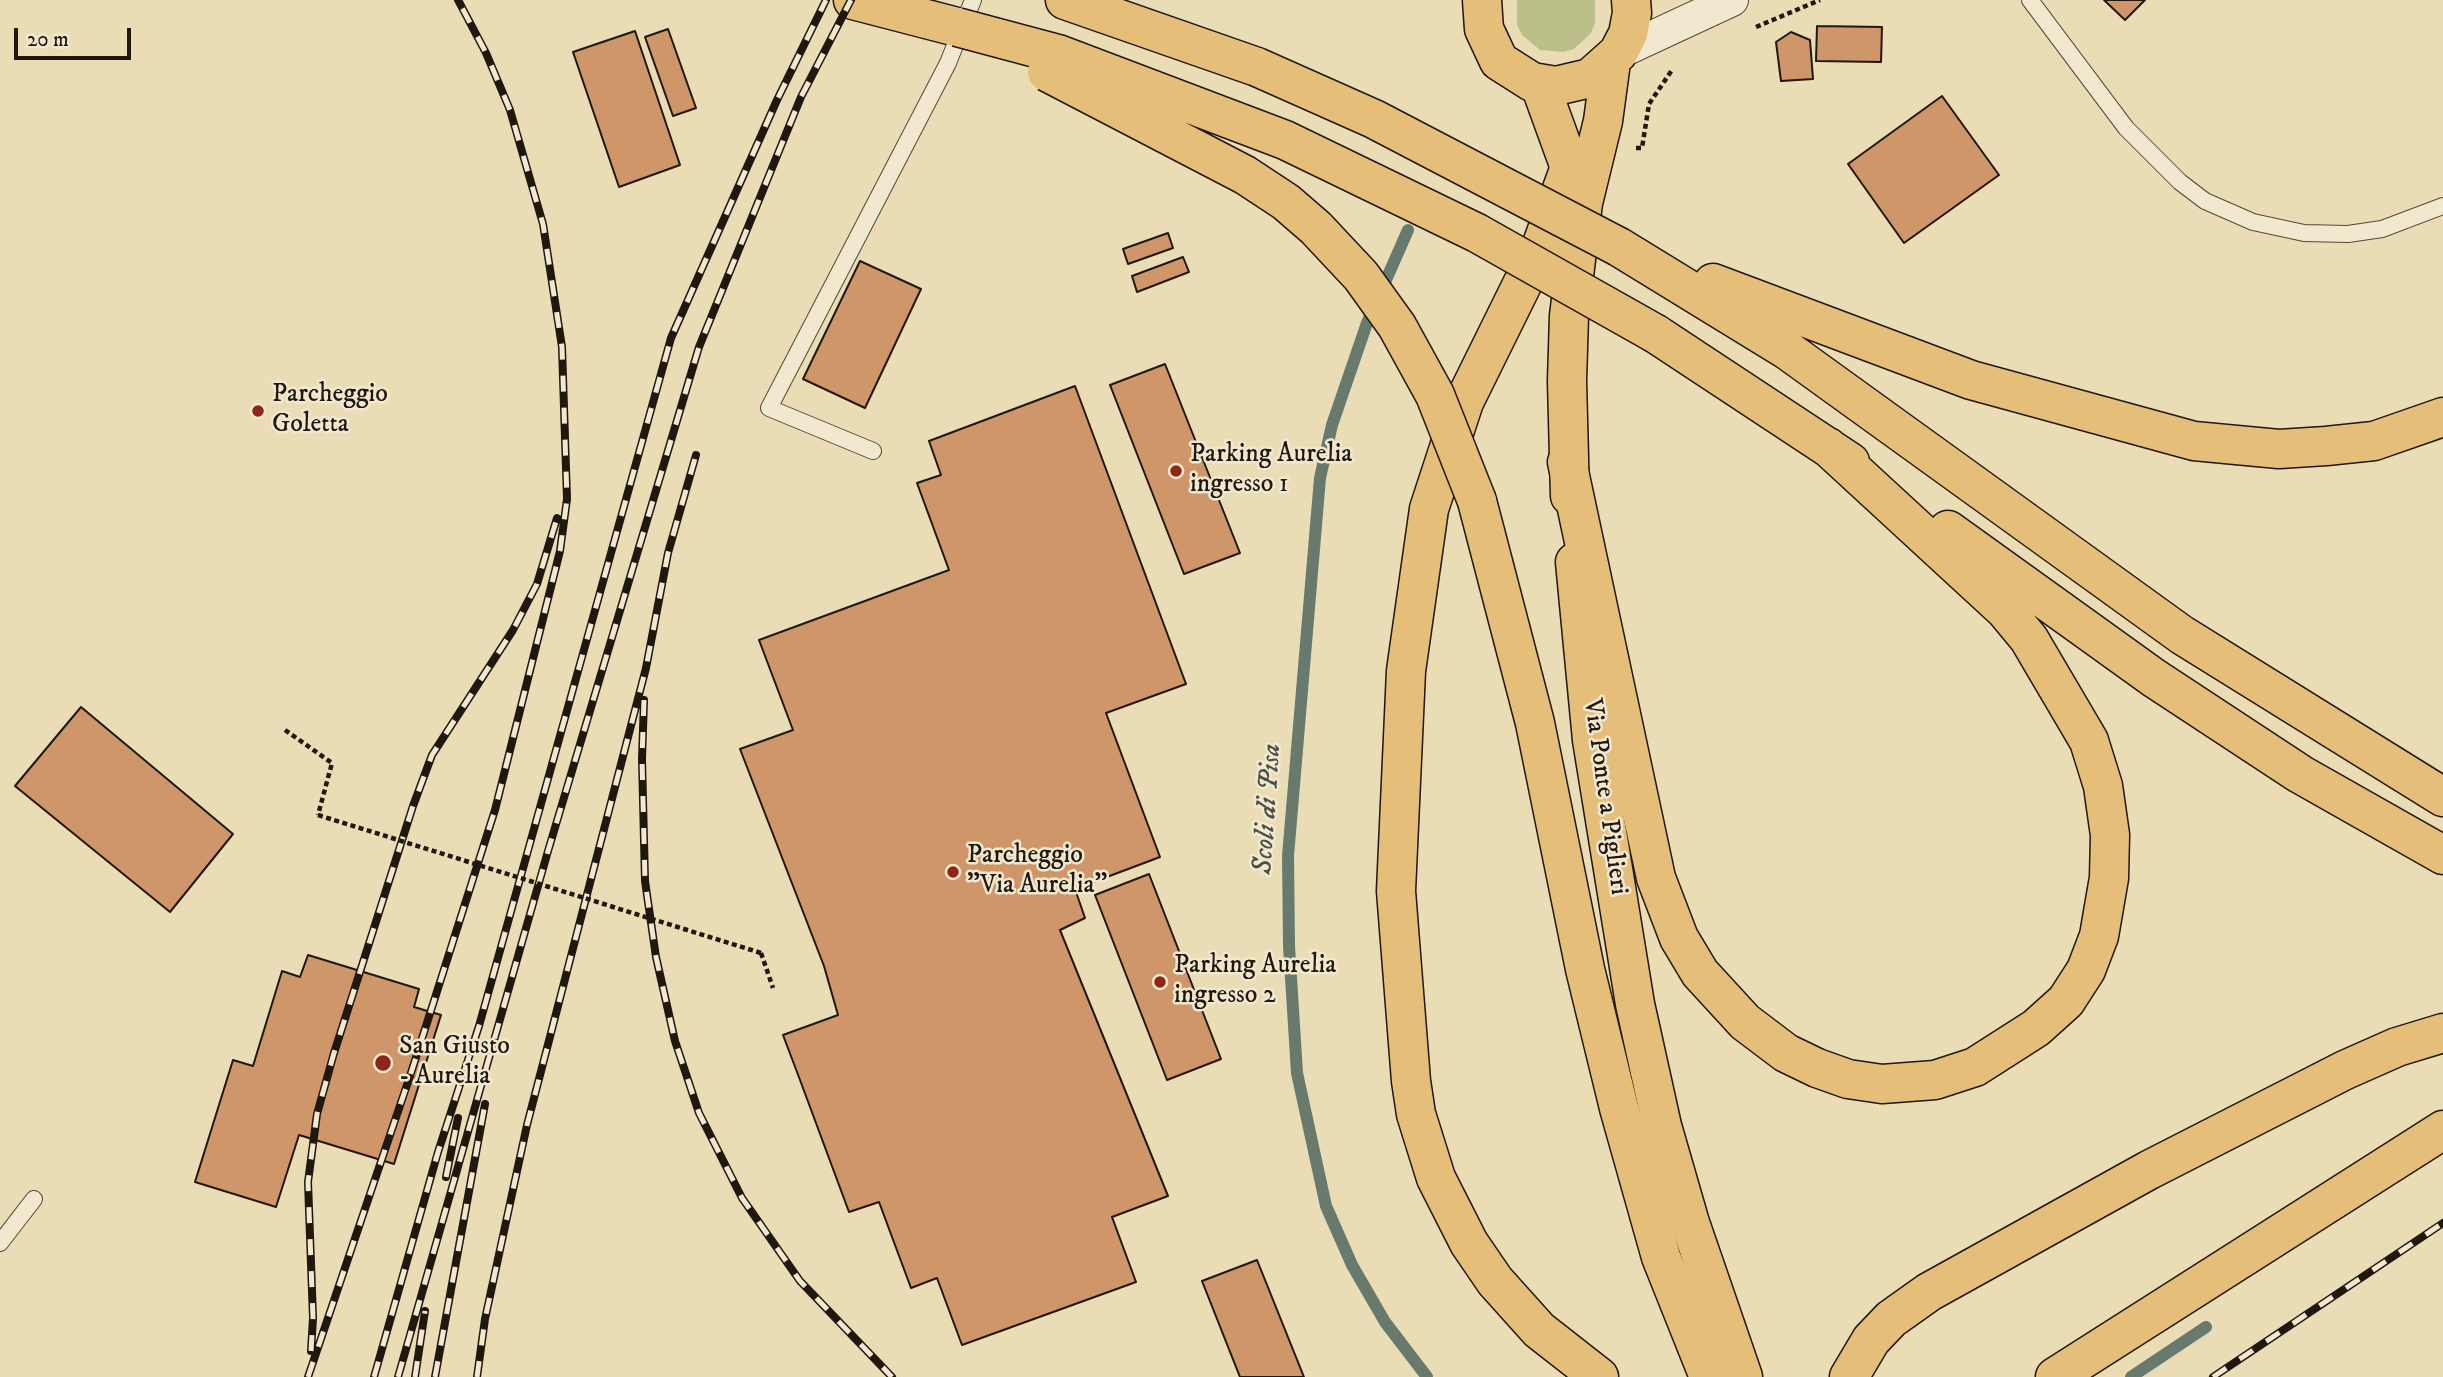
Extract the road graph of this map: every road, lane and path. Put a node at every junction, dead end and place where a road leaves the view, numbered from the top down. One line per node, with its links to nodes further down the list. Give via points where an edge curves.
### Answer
1 (853, 0): 8 (main road)
2 (1065, 0): 15 (main road, bridge, via 1304,88 1451,158)
3 (1482, 0): 12 (main road, via 1484,29 1499,61)
4 (1631, 0): 10 (main road, Via Ponte a Piglieri, via 1628,34)
5 (1732, 0): 10 (street)
6 (1820, 0): 9 (path)
7 (2030, 0): 14 (lane, via 2126,128 2205,201 2253,222 2304,233 2348,234 2382,229)
8 (965, 13): 17 (lane, via 948,63 769,408); 19 (main road, bridge, via 1058,54 1285,140 1404,195 1552,273 1656,334 1828,447); 29 (main road, bridge, via 1286,202 1361,276 1397,326 1435,395 1477,501 1532,711 1582,957 1619,1108 1661,1257)
9 (1746, 30)
10 (1615, 58): 12 (main road, via 1590,78); 13 (main road, Via Ponte a Piglieri)
11 (1674, 68): 13 (path, via 1649,104 1642,148)
12 (1540, 85): 13 (main road, Via Ponte a Piglieri)
13 (1583, 156): 18 (main road, Via Ponte a Piglieri, via 1583,203 1569,316); 28 (main road, via 1464,402 1429,509 1406,671 1396,891 1410,1081 1436,1178 1469,1243 1495,1281 1539,1330)
14 (2443, 205)
15 (1619, 247): 16 (main road, via 1971,380 2194,440 2279,450 2374,441); 21 (main road, via 1787,350 2182,635)
16 (2443, 417)
17 (873, 451)
18 (1567, 462): 19 (main road, via 1656,878 1679,938 1700,973 1745,1023 1786,1053 1848,1079 1882,1084 1935,1080 1975,1067 2036,1028 2066,1001 2086,970 2099,936 2109,878 2110,835 2103,786 2089,741 2029,639); 30 (main road, Via Ponte a Piglieri, via 1592,740 1635,1004 1679,1186)
19 (2015, 598): 22 (main road, via 2154,678 2300,774)
20 (285, 730): 23 (path, bridge, via 332,762 318,815 761,953)
21 (2443, 797)
22 (2443, 855)
23 (773, 988)
24 (2443, 1033): 31 (main road, via 2344,1070 2149,1170 1929,1292 1871,1340)
25 (2443, 1130): 32 (main road)
26 (34, 1199): 27 (lane)
27 (0, 1243)
28 (1599, 1377)
29 (1709, 1377)
30 (1742, 1377)
31 (1849, 1377)
32 (2055, 1377)

